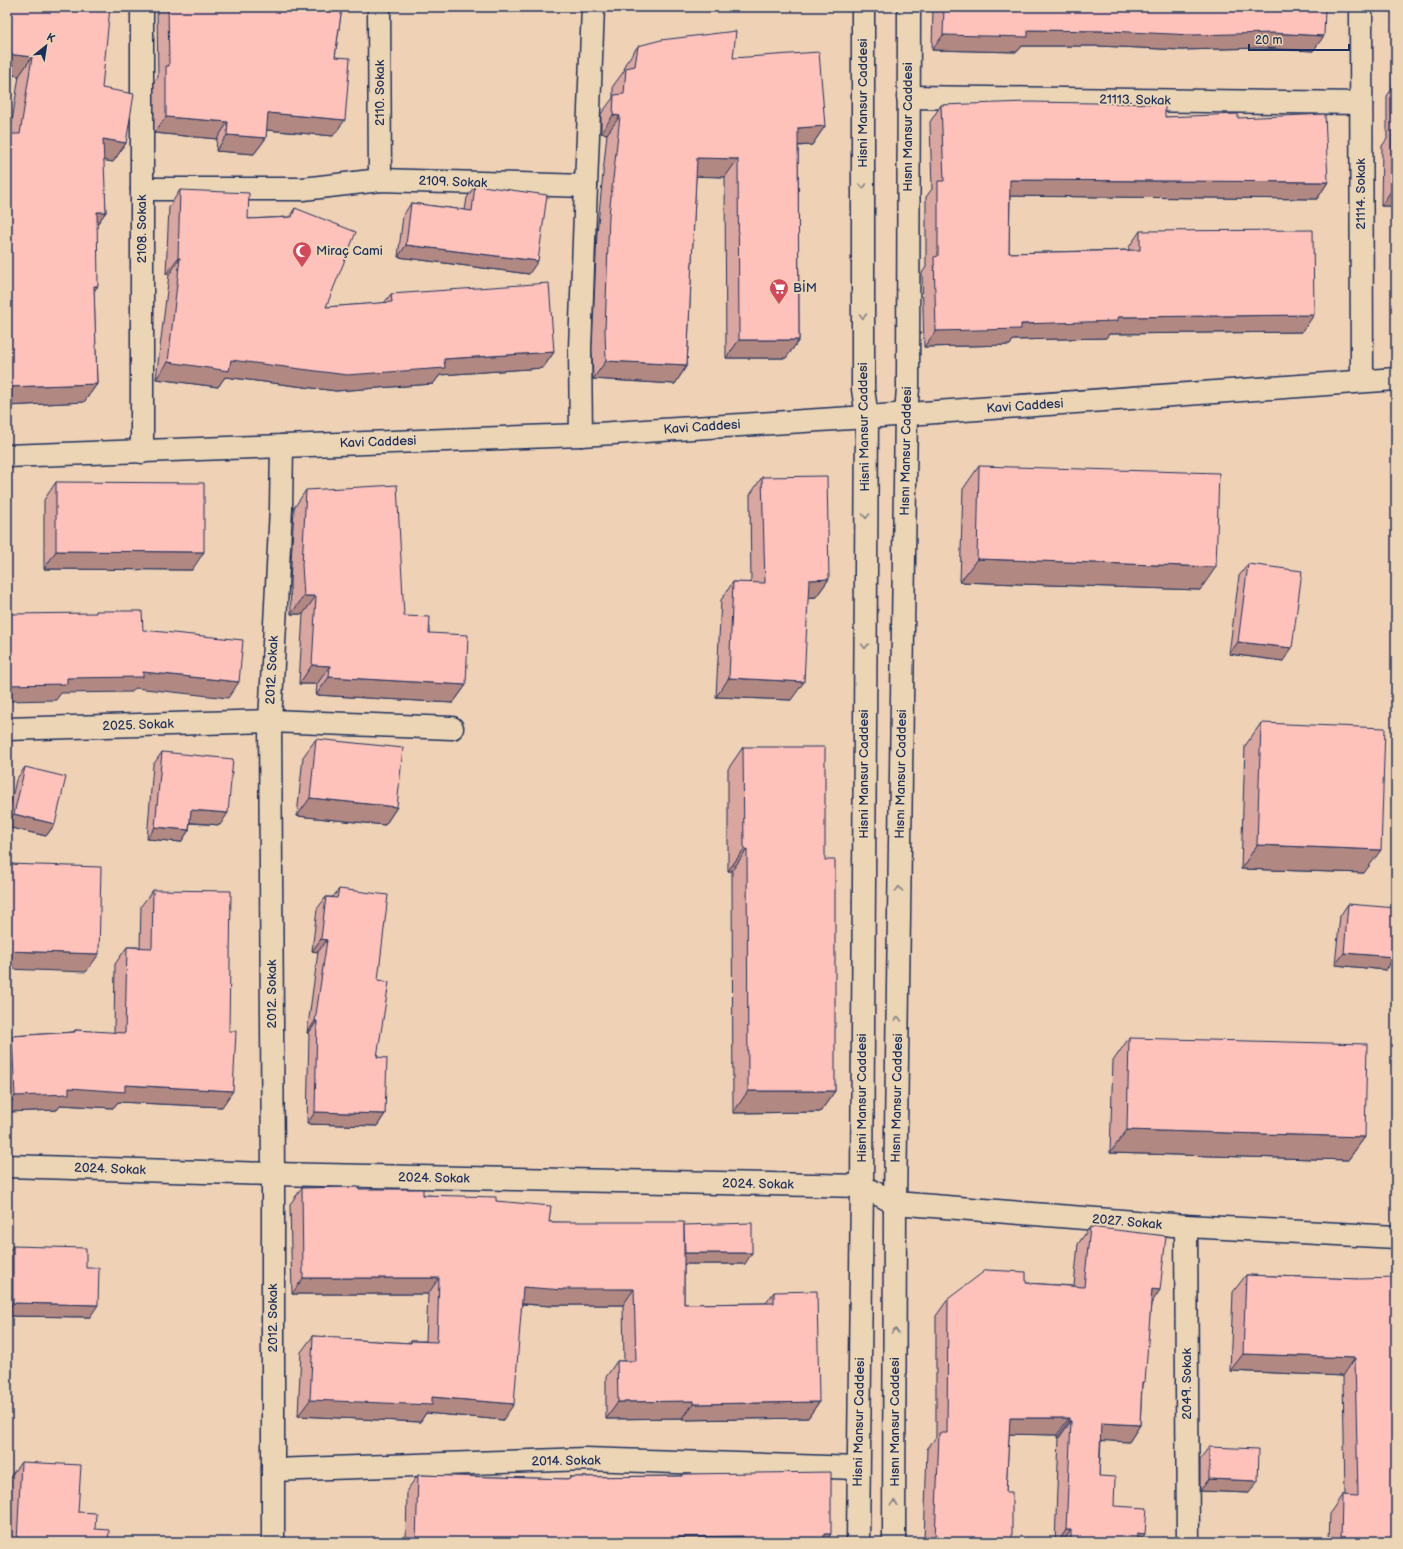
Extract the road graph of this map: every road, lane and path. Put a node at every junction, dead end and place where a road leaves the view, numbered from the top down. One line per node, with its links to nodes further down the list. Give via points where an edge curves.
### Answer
1 (142, 7): 11 (street, 2108. Sokak)
2 (379, 7): 9 (street, 2110. Sokak)
3 (592, 7): 10 (street)
4 (864, 7): 15 (street, Hisni Mansur Caddesi, one-way to 15, via 863,389)
5 (909, 7): 7 (street, Hısnı Mansur Caddesi)
6 (1361, 7): 8 (street, 21114. Sokak)
7 (908, 97): 8 (street, 21113. Sokak); 14 (street, Hısnı Mansur Caddesi)
8 (1361, 103): 13 (street, 21114. Sokak)
9 (380, 180): 10 (street, 2109. Sokak); 11 (street, 2109. Sokak, via 303,189)
10 (586, 186): 16 (street, via 580,349)
11 (142, 189): 18 (street, 2108. Sokak)
12 (1396, 378): 13 (street, Kavi Caddesi)
13 (1362, 382): 14 (street, Kavi Caddesi)
14 (906, 414): 15 (street, Kavi Caddesi); 26 (street, Hısnı Mansur Caddesi, one-way to 14)
15 (867, 417): 16 (street, Kavi Caddesi); 25 (street, Hisni Mansur Caddesi, one-way to 25)
16 (581, 435): 17 (street, Kavi Caddesi)
17 (282, 446): 18 (street, Kavi Caddesi); 20 (street, 2012. Sokak)
18 (142, 452): 19 (street, Kavi Caddesi)
19 (7, 456)
20 (270, 721): 21 (street, 2025. Sokak); 22 (street, 2025. Sokak); 24 (street, 2012. Sokak)
21 (452, 728)
22 (7, 729)
23 (7, 1166): 24 (street, 2024. Sokak)
24 (273, 1174): 25 (street, 2024. Sokak); 30 (street, 2012. Sokak)
25 (862, 1186): 26 (street, 2027. Sokak); 29 (street, Hisni Mansur Caddesi)
26 (895, 1203): 27 (street, 2027. Sokak); 33 (street, Hısnı Mansur Caddesi, one-way to 26)
27 (1186, 1226): 28 (street, 2027. Sokak); 34 (street, 2049. Sokak)
28 (1396, 1237)
29 (858, 1468): 30 (street, 2014. Sokak, via 585,1459); 32 (street, Hisni Mansur Caddesi)
30 (273, 1470): 31 (street, 2012. Sokak)
31 (273, 1542)
32 (858, 1542)
33 (894, 1542)
34 (1188, 1542)

